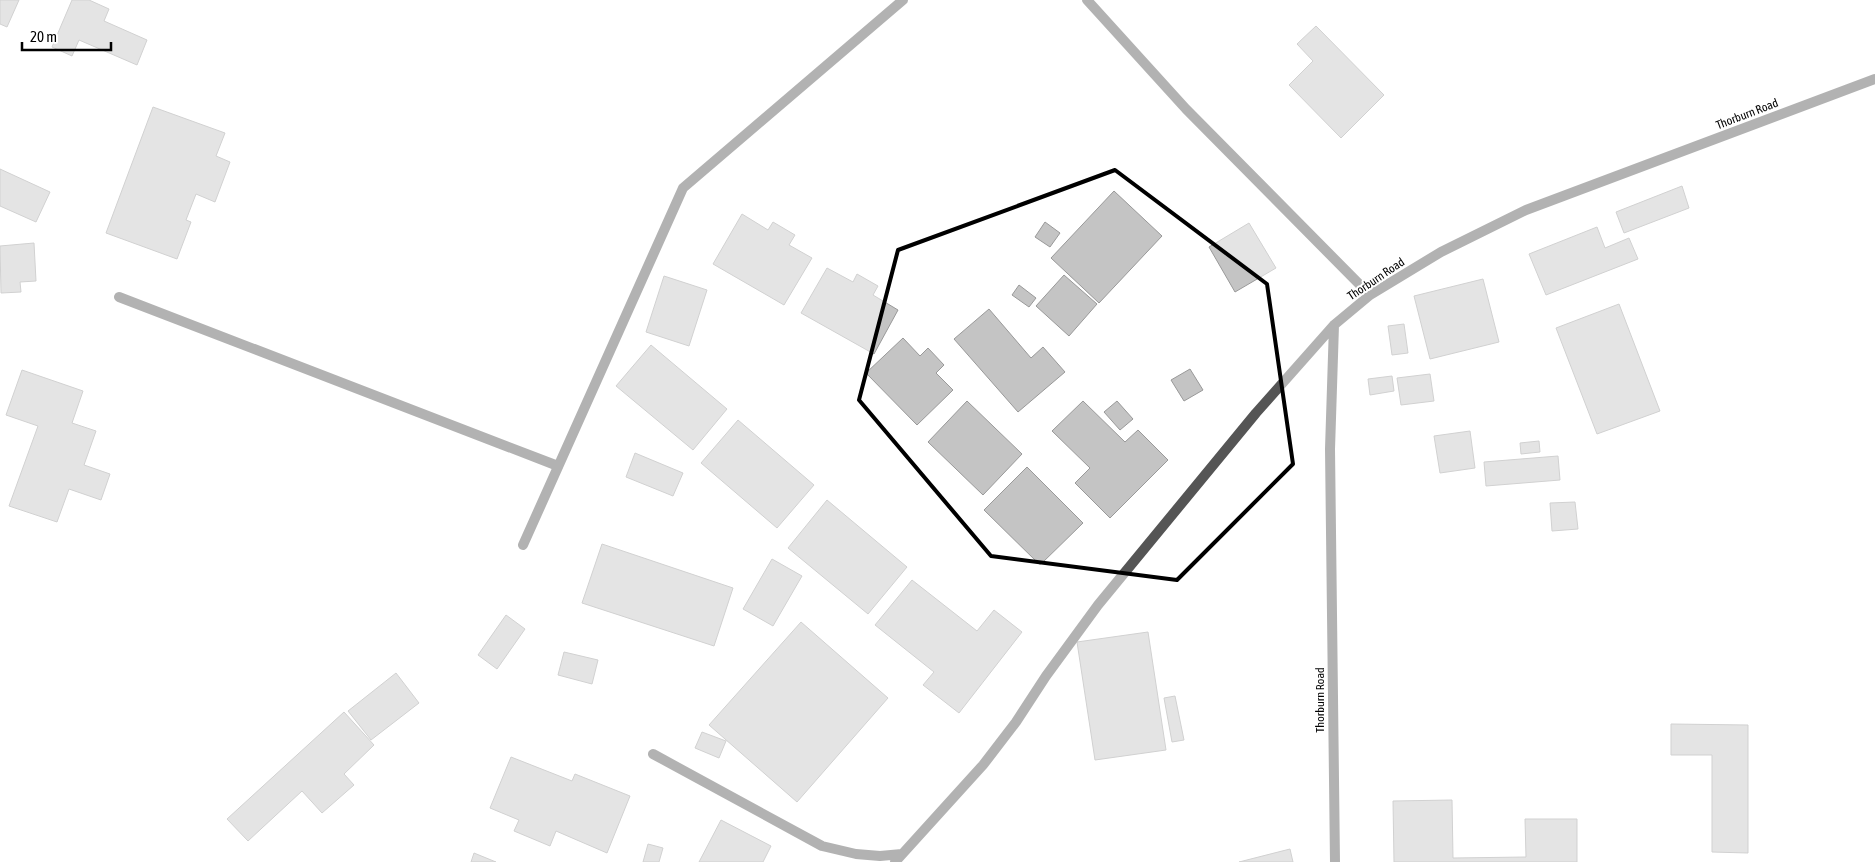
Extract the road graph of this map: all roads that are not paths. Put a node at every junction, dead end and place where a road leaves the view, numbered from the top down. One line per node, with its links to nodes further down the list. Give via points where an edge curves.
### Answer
1 (903, 0): 7 (street, via 683,188)
2 (1087, 0): 4 (street, via 1186,108)
3 (1875, 79): 4 (street, Thorburn Road, via 1526,210 1441,252)
4 (1370, 295): 6 (street, Thorburn Road)
5 (119, 297): 7 (street)
6 (1334, 325): 10 (street, via 1249,420 1109,590 983,765); 11 (street, Thorburn Road, via 1330,458)
7 (558, 466): 8 (street)
8 (523, 545)
9 (653, 754): 10 (street, via 822,846 856,854)
10 (898, 858)
11 (1335, 862)

